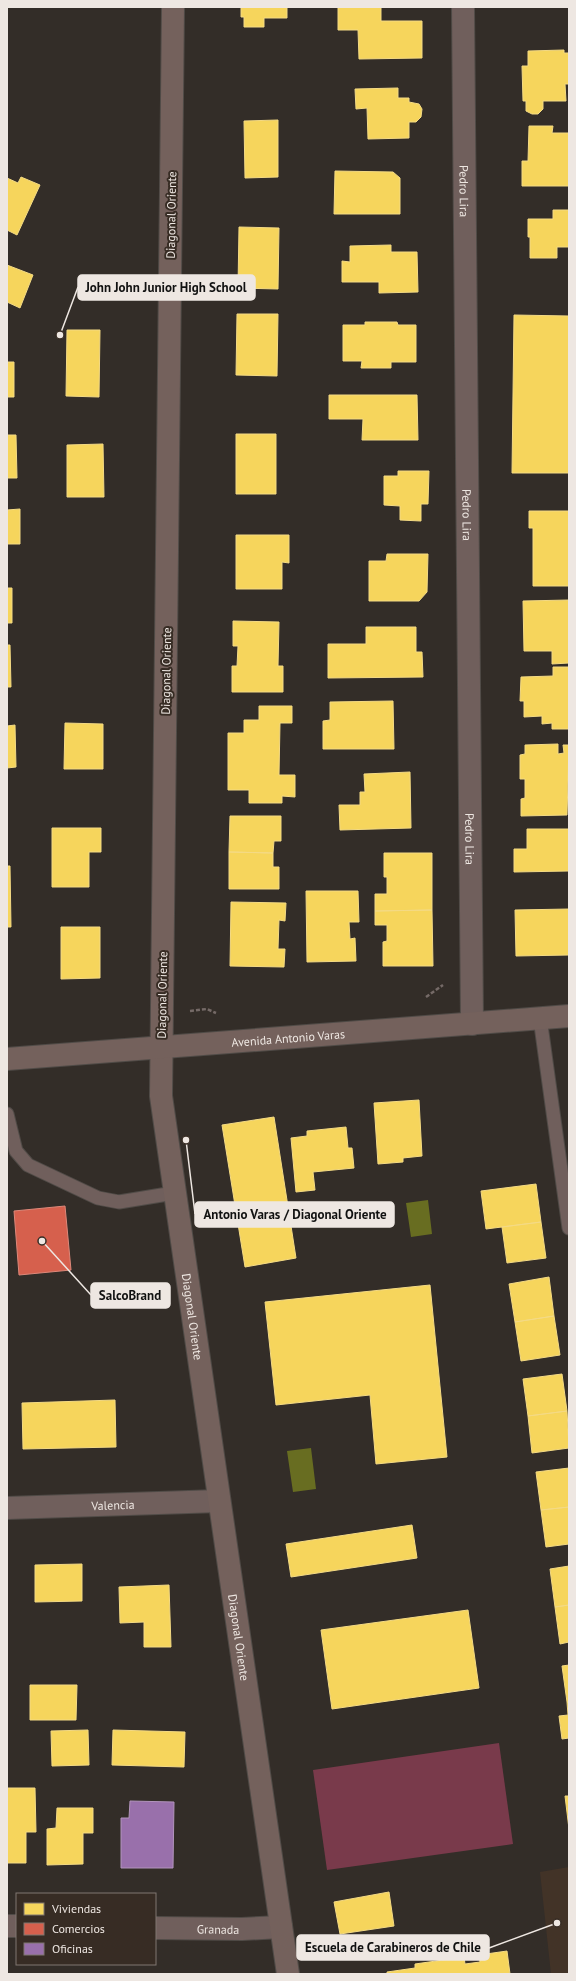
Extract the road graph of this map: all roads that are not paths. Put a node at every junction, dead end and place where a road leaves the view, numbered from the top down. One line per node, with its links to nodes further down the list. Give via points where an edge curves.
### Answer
1 (173, 7): 6 (main road, Diagonal Oriente)
2 (463, 7): 5 (street, Pedro Lira)
3 (569, 1016): 4 (main road, Avenida Antonio Varas)
4 (540, 1018): 5 (main road, Avenida Antonio Varas); 10 (lane)
5 (472, 1024): 6 (main road, Avenida Antonio Varas)
6 (160, 1047): 7 (main road, Avenida Antonio Varas); 9 (main road, Diagonal Oriente, via 162,1101)
7 (7, 1059)
8 (7, 1114): 9 (lane, via 16,1151 28,1165 98,1198 119,1202)
9 (174, 1193): 11 (main road, Diagonal Oriente)
10 (569, 1228)
11 (219, 1501): 12 (street, Valencia); 13 (main road, Diagonal Oriente)
12 (7, 1508)
13 (281, 1927): 14 (street, Granada); 15 (main road, Diagonal Oriente)
14 (156, 1928)
15 (288, 1974)

